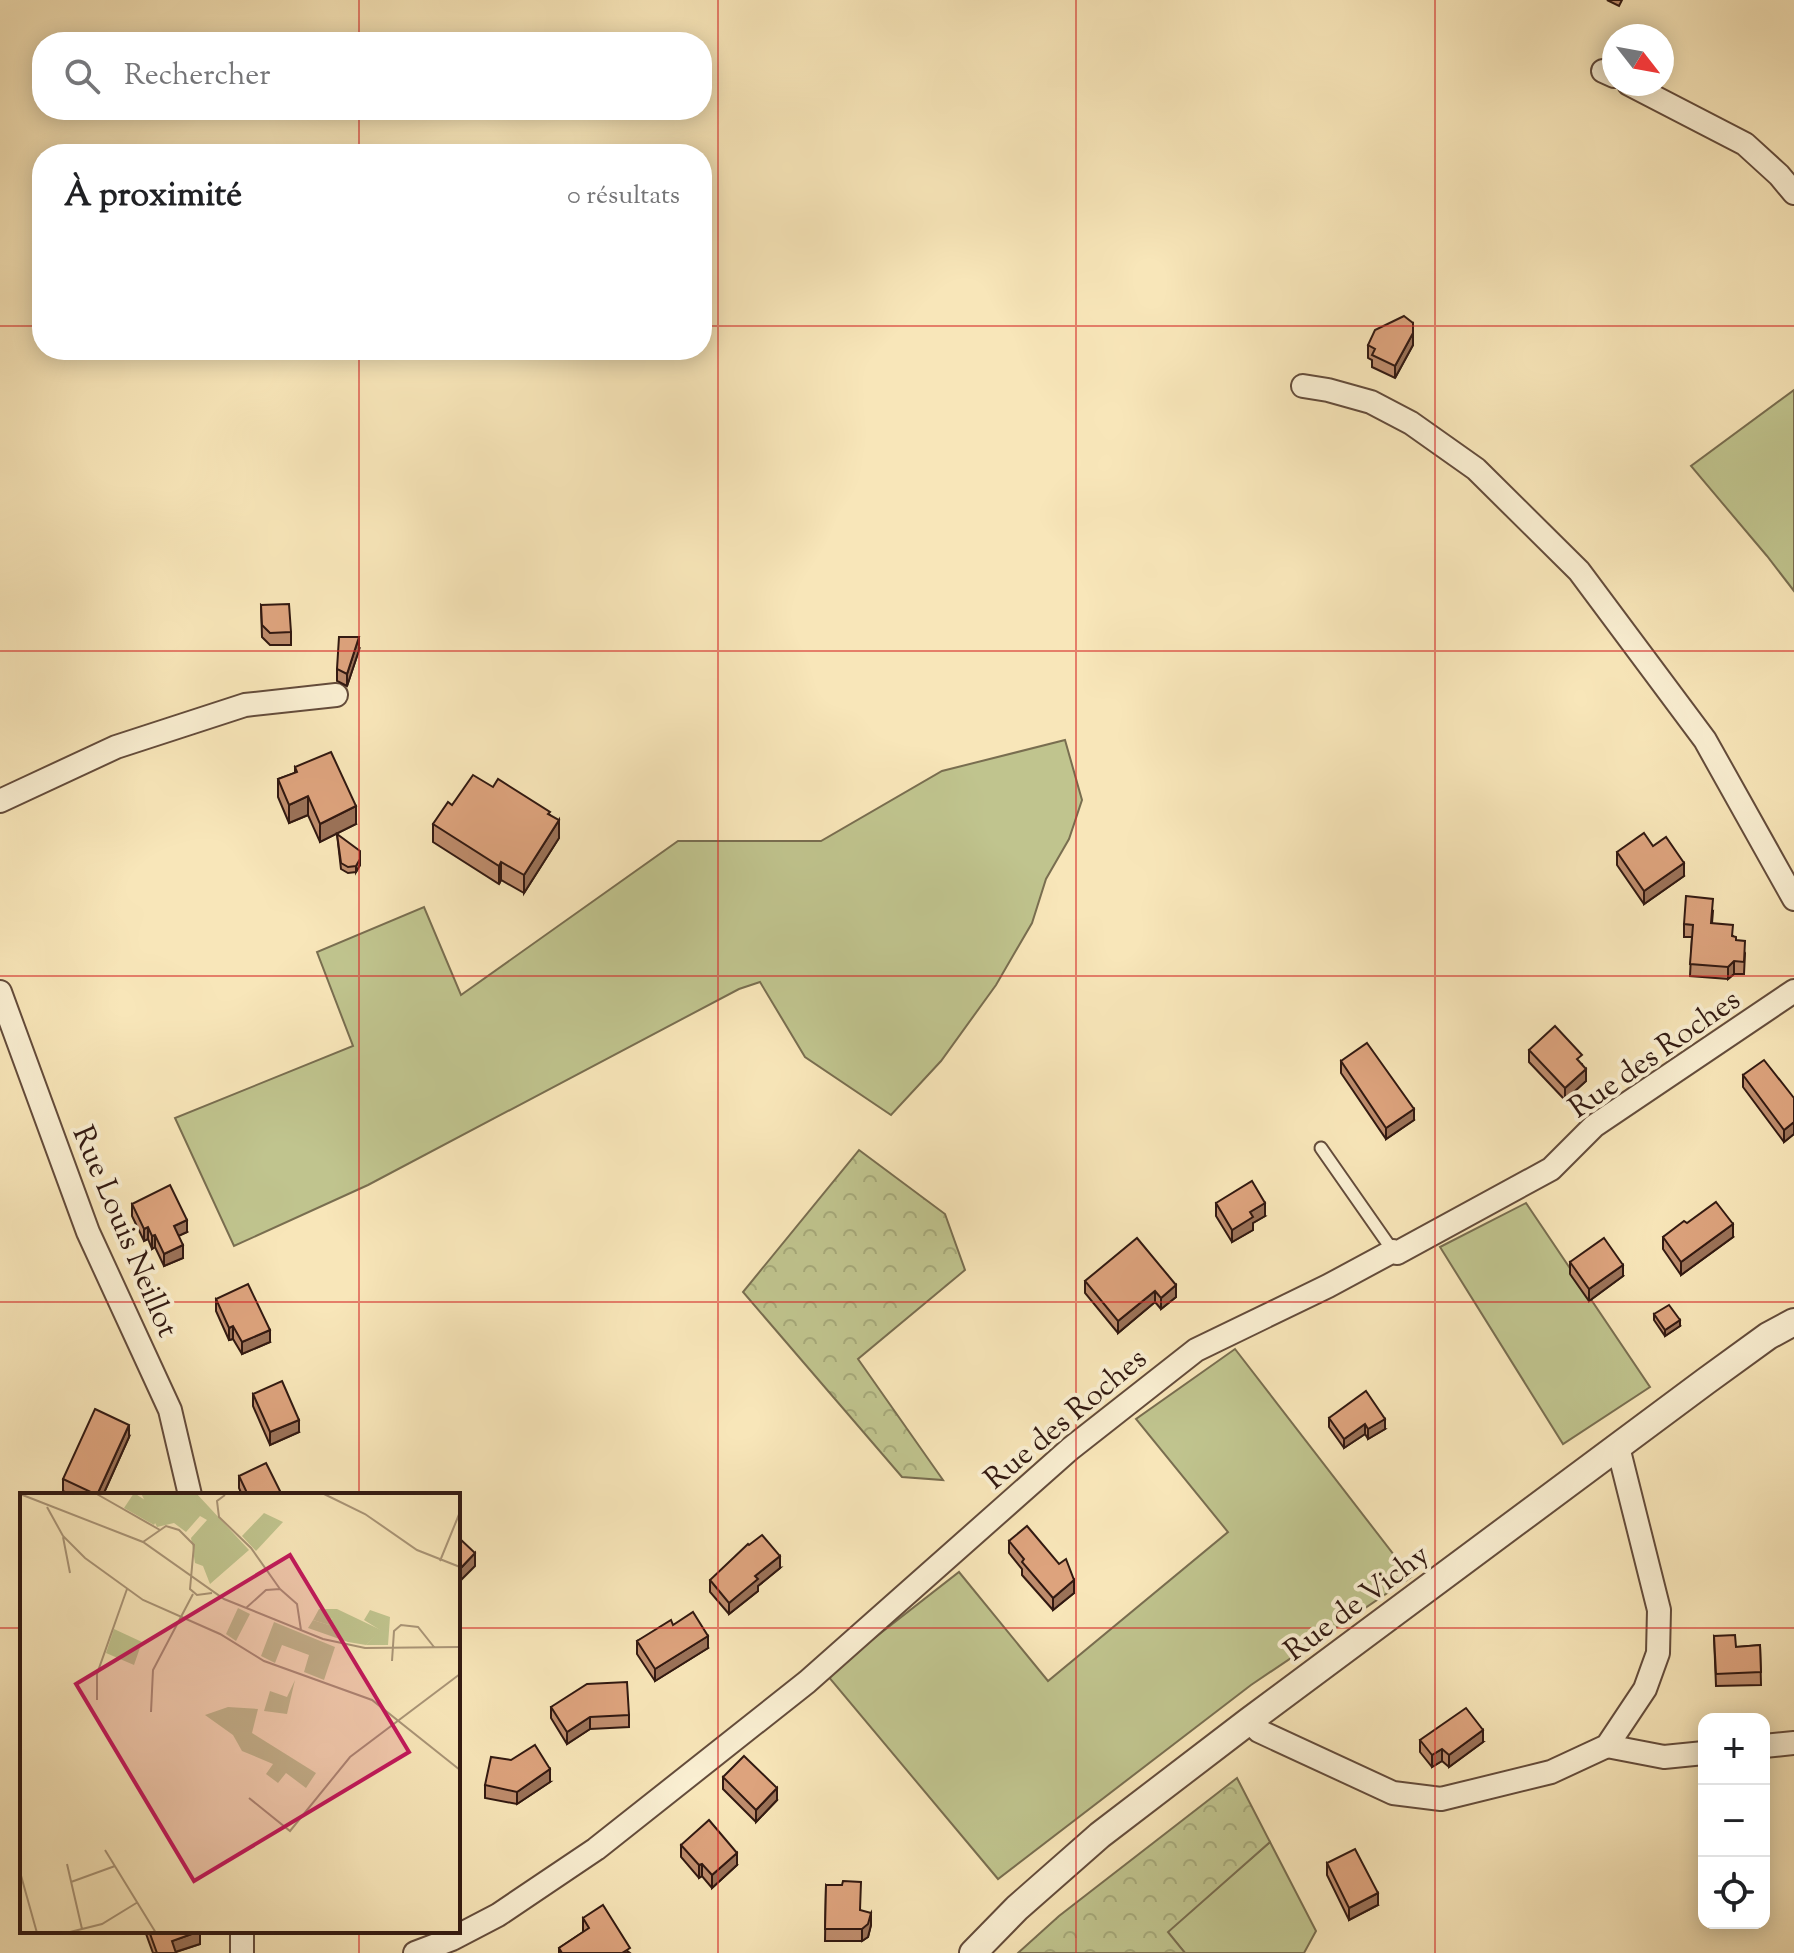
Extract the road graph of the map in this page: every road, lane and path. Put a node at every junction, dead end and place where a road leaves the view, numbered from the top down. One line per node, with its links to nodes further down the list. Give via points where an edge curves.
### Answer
1 (1652, 96): 2 (street, via 1745,144)
2 (1794, 193)
3 (1303, 386): 6 (street, via 1371,402 1411,423 1476,469 1579,571 1705,740)
4 (336, 695): 5 (street, via 245,705 116,747)
5 (0, 801)
6 (1794, 899)
7 (1794, 991): 10 (street, Rue des Roches, via 1594,1126 1551,1169)
8 (0, 992): 13 (street, Rue Louis Neillot, via 88,1232 170,1410)
9 (1321, 1148): 10 (lane)
10 (1393, 1251): 19 (street, Rue des Roches, via 1196,1350 1070,1449 807,1682 605,1843 498,1915)
11 (1794, 1322): 12 (street, Rue de Vichy)
12 (1618, 1447): 14 (street, Rue de Vichy); 17 (street, via 1659,1610 1658,1653 1645,1689)
13 (190, 1493)
14 (1249, 1721): 17 (street, via 1259,1731 1393,1793 1441,1799 1551,1772); 20 (street, Rue de Vichy, via 1100,1835)
15 (1794, 1743): 16 (street)
16 (1770, 1745)
17 (1607, 1746): 18 (street, via 1664,1757)
18 (1698, 1754)
19 (415, 1953)
20 (973, 1953)

